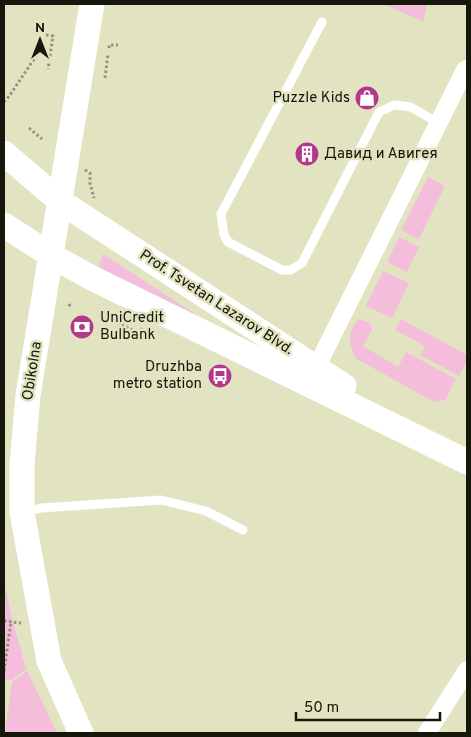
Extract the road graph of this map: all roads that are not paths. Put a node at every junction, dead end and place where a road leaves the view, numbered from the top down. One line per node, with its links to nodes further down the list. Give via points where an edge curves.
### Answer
1 (92, 4): 6 (main road, Obikolna)
2 (322, 22): 4 (lane, via 220,214 228,242 282,270 291,270 302,263 380,112 394,105 411,107)
3 (467, 68): 4 (street)
4 (438, 123): 9 (street)
5 (4, 153): 6 (main road, Prof. Tsvetan Lazarov Blvd.)
6 (61, 202): 8 (main road, Obikolna); 9 (main road, Prof. Tsvetan Lazarov Blvd.)
7 (4, 226): 8 (main road, Prof. Tsvetan Lazarov Blvd.)
8 (52, 256): 10 (main road, Prof. Tsvetan Lazarov Blvd.); 12 (main road, Obikolna, via 28,396)
9 (316, 368): 10 (main road, Prof. Tsvetan Lazarov Blvd.)
10 (434, 445): 11 (main road, Prof. Tsvetan Lazarov Blvd.)
11 (467, 462)
12 (22, 512): 13 (lane, via 161,500 206,511); 15 (main road, Obikolna, via 49,661)
13 (243, 530)
14 (467, 670): 16 (street)
15 (81, 733)
16 (427, 733)

